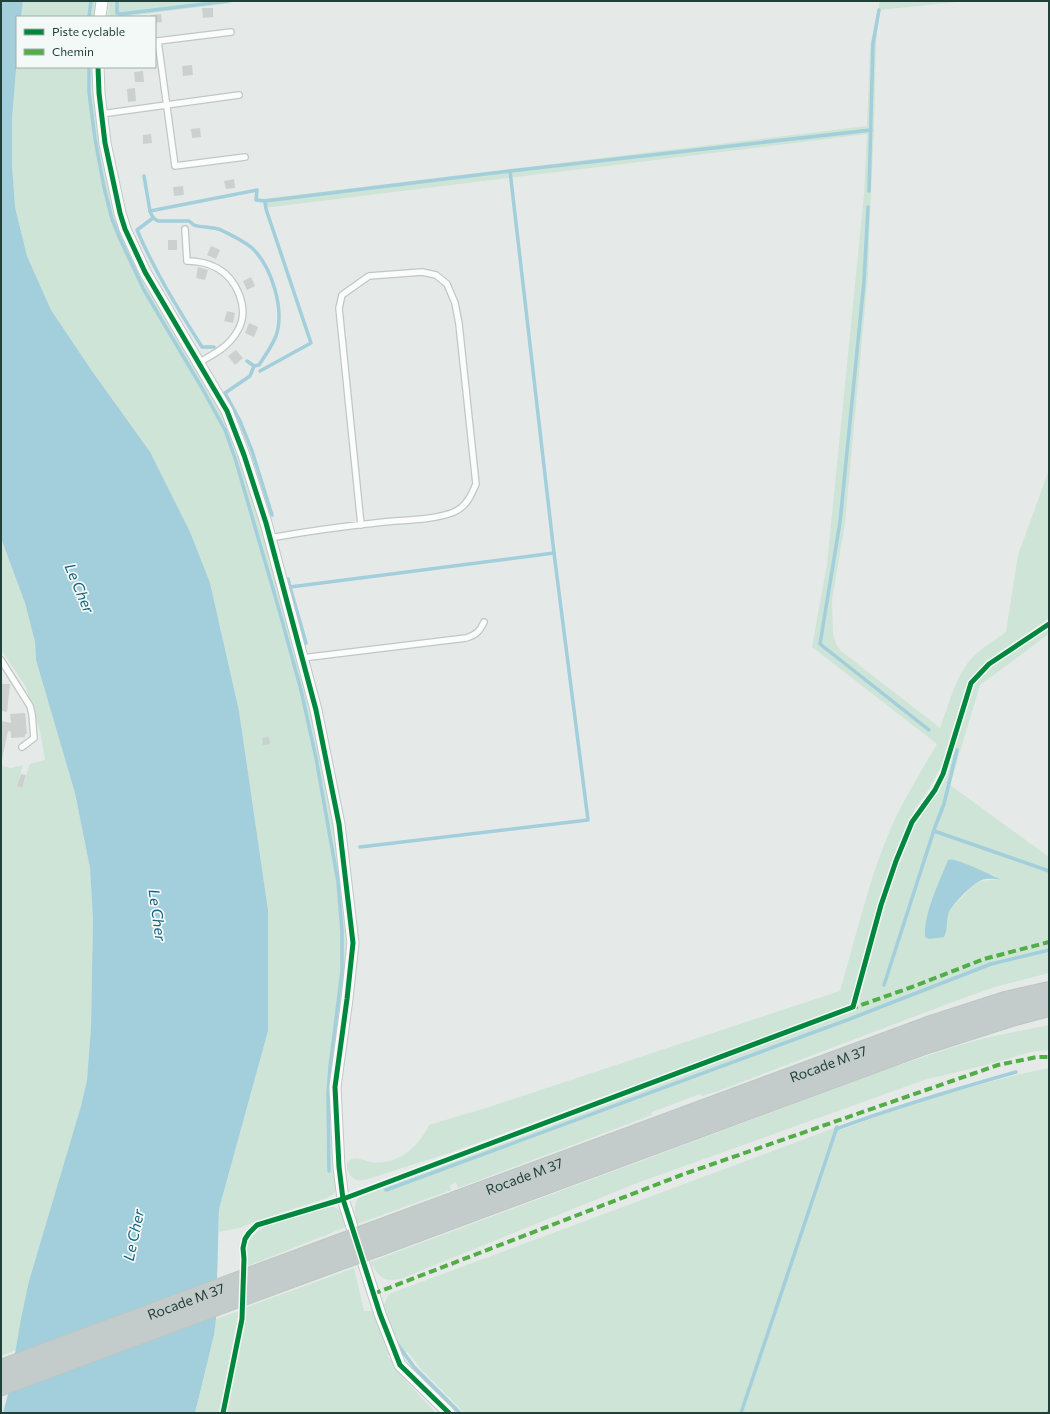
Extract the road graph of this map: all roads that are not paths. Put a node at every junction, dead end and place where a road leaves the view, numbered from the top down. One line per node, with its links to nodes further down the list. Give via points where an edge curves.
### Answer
1 (102, 1): 2 (street)
2 (100, 16)
3 (231, 32): 6 (lane, via 158,41)
4 (98, 68): 7 (street)
5 (239, 96): 6 (lane)
6 (166, 105): 7 (lane); 8 (lane, via 175,166)
7 (101, 114): 10 (street, via 110,173 126,229 145,272)
8 (244, 158)
9 (185, 229): 10 (lane, via 187,261 208,264 227,275 238,290 243,309 239,329 233,338 221,350)
10 (198, 364): 12 (street, via 227,411 235,430)
11 (361, 525): 11 (lane, via 435,517 454,512 468,501 476,484 455,303 447,284 436,275 422,272 369,276 342,295 338,308); 12 (lane)
12 (270, 538): 14 (street)
13 (484, 622): 14 (lane, via 476,635 466,638)
14 (302, 658): 23 (street, via 316,710 339,824 353,943 335,1087 338,1167 343,1199 380,1314 400,1365)
15 (1, 660): 16 (lane, via 30,706 32,714 34,738)
16 (22, 747)
17 (1049, 990): 19 (highway, Rocade M 37, via 1005,1001 932,1025)
18 (1049, 1008): 19 (highway, Rocade M 37, via 1000,1020)
19 (705, 1117): 20 (highway, Rocade M 37, bridge)
20 (282, 1274): 21 (highway, Rocade M 37); 22 (highway, Rocade M 37)
21 (1, 1369)
22 (1, 1386)
23 (448, 1413)

